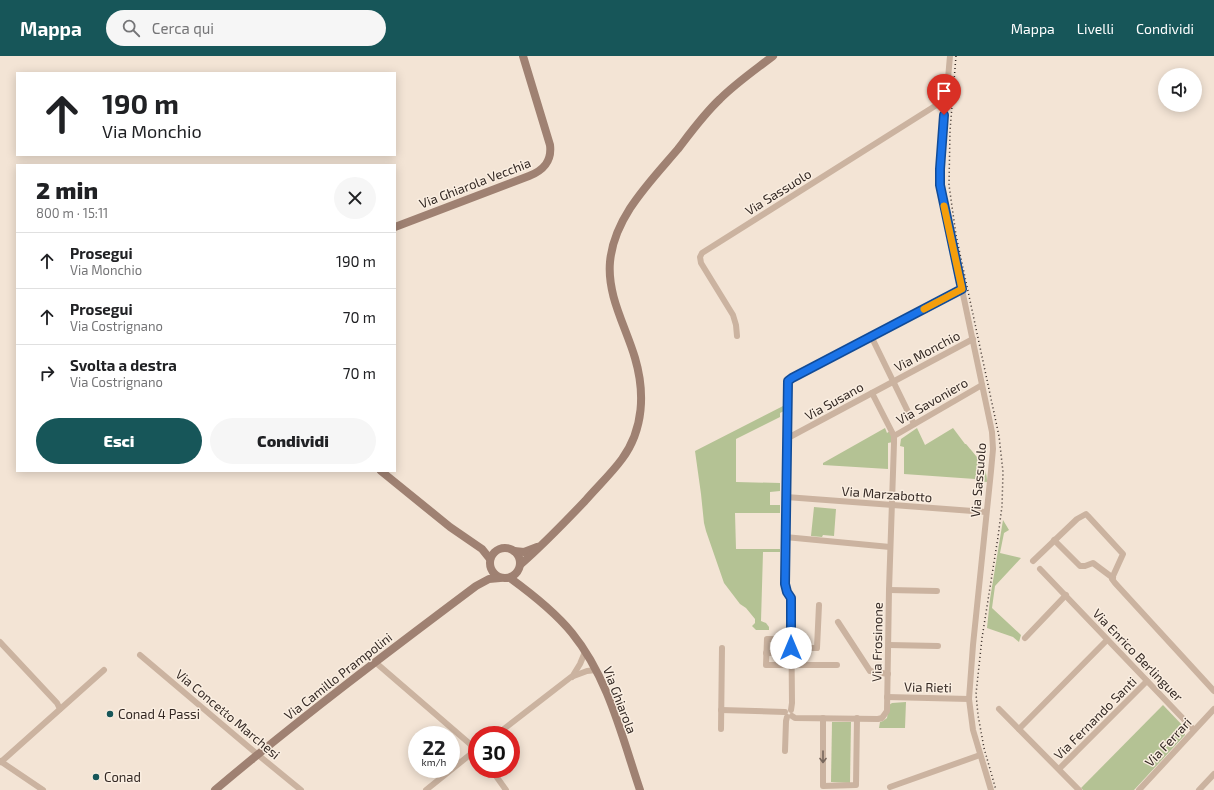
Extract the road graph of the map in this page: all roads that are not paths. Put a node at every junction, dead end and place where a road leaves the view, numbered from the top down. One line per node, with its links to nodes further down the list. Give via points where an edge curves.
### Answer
1 (523, 56): 5 (main road, Via Ghiarola Vecchia, via 550,145 549,159 545,167 537,173)
2 (773, 56): 22 (main road, via 737,83 705,115 635,202 619,228 610,262 611,279 614,298 641,378 641,413 635,435 623,459)
3 (950, 56): 4 (street, Via Sassuolo)
4 (946, 102): 6 (street, Via Sassuolo, via 940,185); 7 (street, Via Sassuolo, via 935,106 702,253 701,264 733,315)
5 (396, 227)
6 (962, 289): 8 (street); 9 (street, Via Sassuolo)
7 (737, 336)
8 (871, 336): 10 (street); 15 (street, via 790,379 787,385)
9 (972, 339): 10 (street, Via Monchio); 11 (street, Via Sassuolo)
10 (893, 381): 12 (street, Via Susano); 13 (street)
11 (982, 385): 13 (street, Via Savoniero); 19 (street, Via Sassuolo, via 993,440 992,471)
12 (872, 393): 14 (street); 15 (street, Via Susano)
13 (914, 424): 14 (street, Via Savoniero)
14 (894, 436): 18 (street, Via Frosinone)
15 (786, 439): 17 (street)
16 (382, 472): 23 (main road, via 445,524)
17 (786, 497): 18 (street, Via Marzabotto); 20 (street)
18 (892, 505): 19 (street, Via Marzabotto); 24 (street, Via Frosinone)
19 (986, 512): 63 (street, Via Sassuolo)
20 (785, 537): 24 (street); 43 (street, via 785,584 791,598)
21 (1054, 540): 28 (street); 34 (street, via 1080,566 1093,563); 34 (street, via 1083,515 1088,516 1123,554)
22 (545, 543): 26 (main road, via 524,552); 29 (main road)
23 (476, 544): 25 (main road); 27 (main road)
24 (890, 547): 36 (street, Via Frosinone)
25 (497, 550): 26 (main road, via 506,548); 27 (main road)
26 (514, 551): 29 (main road, via 520,559)
27 (490, 559): 30 (main road)
28 (1033, 561)
29 (520, 567): 33 (main road); 38 (main road, via 521,579)
30 (490, 568): 32 (main road); 35 (main road, Via Camillo Prampolini)
31 (1040, 569): 39 (street, Via Enrico Berlinguer)
32 (500, 578): 33 (main road); 35 (main road, Via Camillo Prampolini)
33 (510, 578): 38 (main road, Via Ghiarola)
34 (1113, 578): 61 (street)
35 (478, 584): 53 (main road, Via Camillo Prampolini)
36 (889, 590): 37 (street); 46 (street, Via Frosinone)
37 (937, 591)
38 (528, 592): 50 (main road, Via Ghiarola, via 558,618)
39 (1066, 596): 42 (street); 44 (street, Via Enrico Berlinguer)
40 (818, 605): 49 (street, via 817,648)
41 (838, 622): 58 (street, via 870,671)
42 (1025, 638)
43 (791, 639): 49 (street); 51 (street, via 767,639)
44 (1107, 640): 60 (street, Via Enrico Berlinguer); 73 (street)
45 (0, 642): 64 (street)
46 (889, 645): 47 (street); 58 (street, Via Frosinone)
47 (938, 646)
48 (722, 648): 67 (street)
49 (791, 651): 51 (street); 54 (street)
50 (585, 652): 57 (main road, Via Ghiarola); 59 (street)
51 (766, 653): 54 (street, via 766,665)
52 (140, 655): 77 (street, Via Concetto Marchesi)
53 (375, 662): 75 (street); 77 (main road, Via Camillo Prampolini)
54 (791, 665): 55 (street); 68 (street, via 792,703)
55 (837, 665)
56 (104, 670): 64 (street)
57 (596, 670): 59 (street); 91 (main road, Via Ghiarola, via 604,686)
58 (888, 674): 62 (street, Via Frosinone)
59 (572, 677): 71 (street)
60 (1147, 681): 74 (street, Via Enrico Berlinguer); 81 (street, Via Fernando Santi)
61 (1214, 690)
62 (887, 697): 63 (street, Via Rieti); 70 (street, Via Frosinone, via 887,711 882,718)
63 (969, 699): 78 (street, Via Sassuolo, via 973,730)
64 (60, 709): 80 (street)
65 (999, 709): 73 (street)
66 (1214, 709): 74 (street, Via Ferrari)
67 (721, 710): 68 (street, Via Frosinone); 72 (street)
68 (789, 714): 69 (street, Via Frosinone, via 795,718); 76 (street, via 786,721)
69 (823, 718): 70 (street, Via Frosinone); 85 (street, one-way to 85, via 823,786)
70 (857, 718): 85 (street, via 856,785)
71 (508, 726)
72 (721, 729)
73 (1019, 729): 81 (street)
74 (1194, 730): 94 (street, Via Ferrari)
75 (468, 742)
76 (785, 751)
77 (257, 754): 87 (main road, Via Camillo Prampolini); 88 (street, Via Concetto Marchesi)
78 (980, 755): 84 (street); 92 (street, Via Sassuolo)
79 (468, 757): 89 (street)
80 (0, 761): 86 (street)
81 (1059, 769): 93 (street)
82 (1214, 774): 95 (street)
83 (497, 778): 90 (street)
84 (890, 787)
85 (840, 788)
86 (43, 790)
87 (215, 790)
88 (301, 790)
89 (426, 790)
90 (506, 790)
91 (640, 790)
92 (991, 790)
93 (1079, 790)
94 (1139, 790)
95 (1199, 790)

